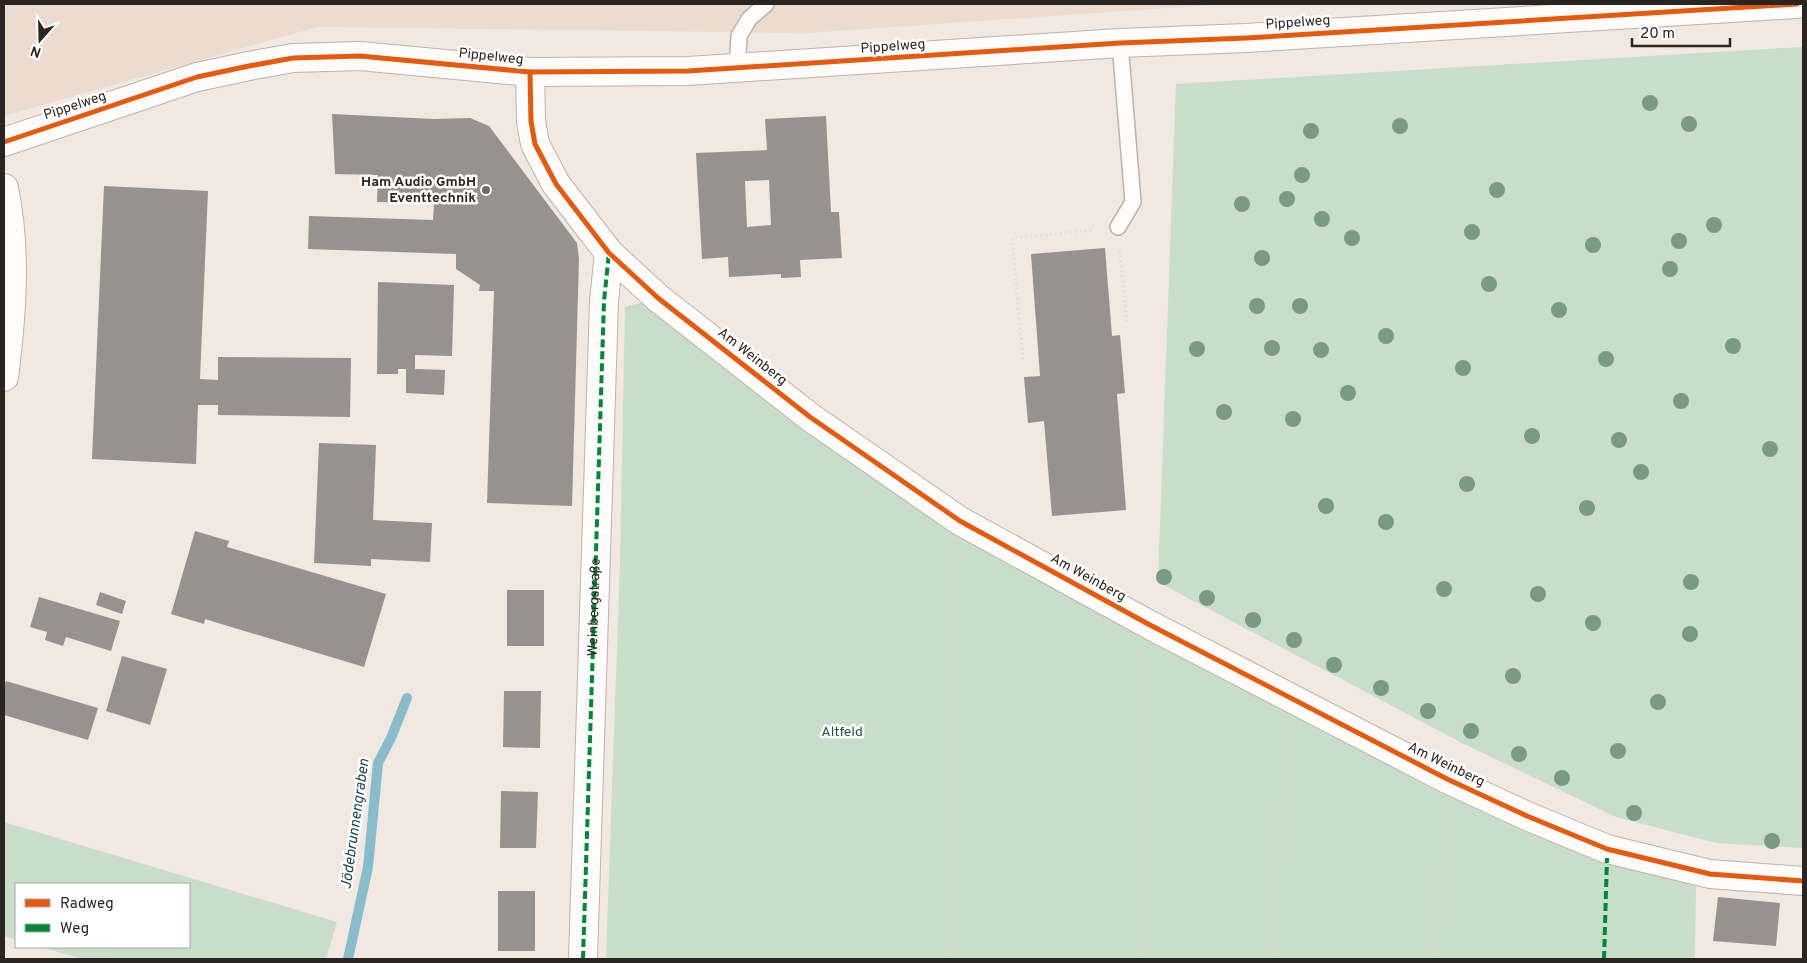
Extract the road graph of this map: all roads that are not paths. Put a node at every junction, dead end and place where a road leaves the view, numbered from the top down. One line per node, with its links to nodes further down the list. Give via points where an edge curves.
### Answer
1 (766, 4): 4 (lane, via 738,36)
2 (1797, 4): 3 (street, Pippelweg, via 1246,38)
3 (1120, 42): 4 (street, Pippelweg); 8 (lane, via 1133,202)
4 (737, 68): 5 (street, Pippelweg)
5 (530, 72): 6 (street, Pippelweg, via 360,56 293,58 197,77); 9 (street, Am Weinberg, via 535,144 556,184)
6 (4, 142)
7 (4, 188): 10 (street, via 13,254)
8 (1118, 227)
9 (609, 253): 11 (street, Am Weinberg, via 658,298 810,417 960,521 1150,625 1447,779 1607,853 1710,874); 12 (street, Weinbergstraße, via 604,302)
10 (4, 377)
11 (1803, 881)
12 (583, 959)

